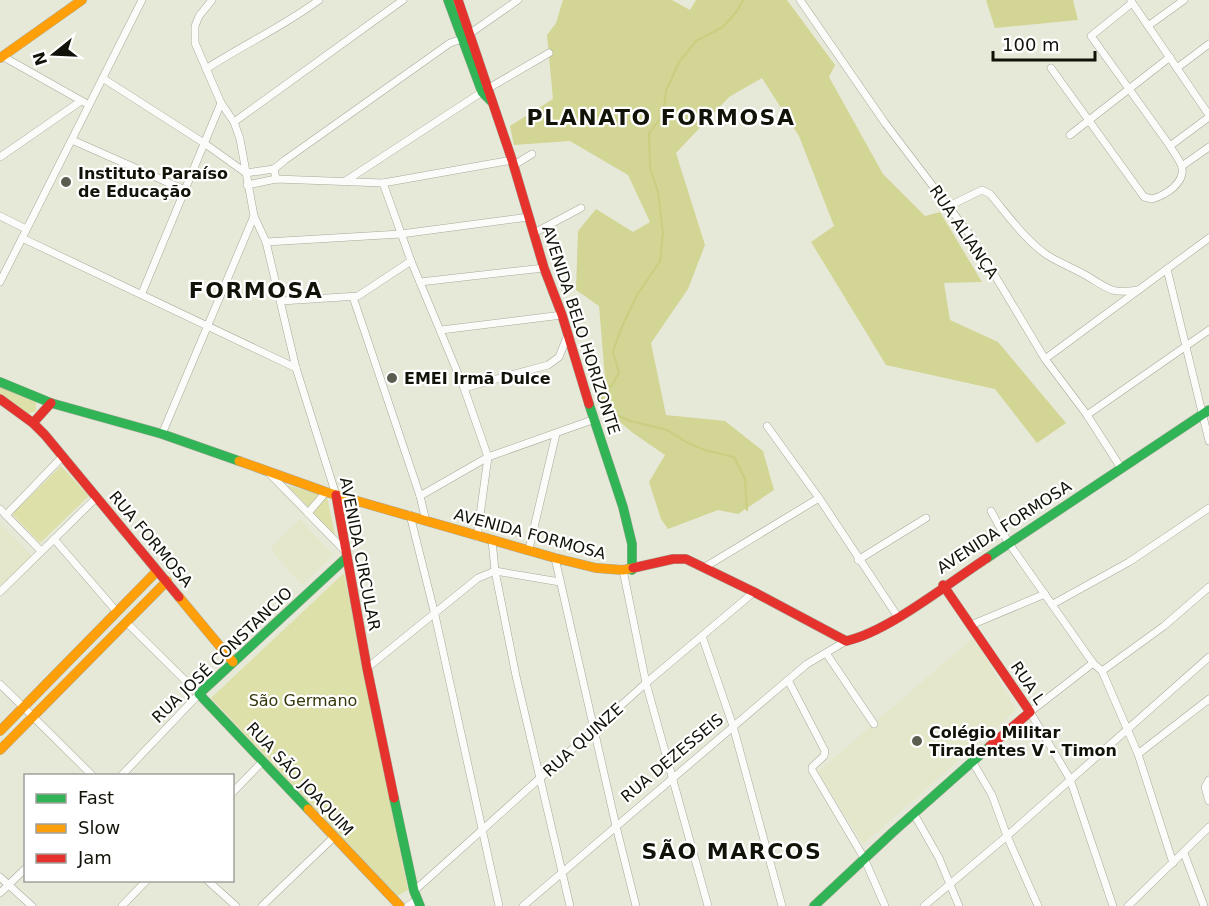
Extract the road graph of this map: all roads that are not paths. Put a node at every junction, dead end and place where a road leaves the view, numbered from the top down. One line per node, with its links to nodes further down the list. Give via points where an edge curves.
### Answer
1 (82, 0): 16 (main road)
2 (142, 0): 21 (street)
3 (212, 0): 20 (street, AVENIDA CIRCULAR, via 199,16 194,35)
4 (319, 0): 20 (street)
5 (403, 0): 29 (street)
6 (448, 0): 13 (main road, AVENIDA BELO HORIZONTE)
7 (458, 0): 13 (main road, AVENIDA BELO HORIZONTE)
8 (518, 0): 13 (street)
9 (800, 0): 46 (street, RUA ALIANÇA, via 885,123)
10 (1184, 0): 12 (street)
11 (1131, 1): 12 (street); 23 (street, via 1091,36)
12 (1148, 26): 17 (street)
13 (466, 36): 22 (main road, AVENIDA BELO HORIZONTE); 39 (street)
14 (1209, 44): 19 (street)
15 (549, 53): 22 (street)
16 (1, 57): 24 (street)
17 (1170, 57): 19 (street); 23 (street)
18 (1051, 68): 28 (street)
19 (1177, 68): 27 (street)
20 (206, 69): 25 (street, AVENIDA CIRCULAR)
21 (104, 78): 26 (street); 32 (street)
22 (485, 90): 37 (main road, AVENIDA BELO HORIZONTE); 42 (street)
23 (1130, 91): 28 (street); 33 (street)
24 (81, 101): 26 (street); 36 (street)
25 (221, 103): 29 (street, AVENIDA CIRCULAR); 32 (street)
26 (89, 105): 31 (street)
27 (1209, 116): 33 (street)
28 (1089, 121): 30 (street); 38 (street, via 1144,197 1152,199 1170,191 1181,177)
29 (234, 122): 40 (street, AVENIDA CIRCULAR)
30 (1070, 135)
31 (72, 140): 45 (street); 51 (street)
32 (204, 143): 40 (street); 45 (street)
33 (1170, 146): 38 (street)
34 (1209, 147): 38 (street)
35 (532, 154): 37 (street)
36 (0, 157)
37 (513, 162): 43 (street); 50 (main road, AVENIDA BELO HORIZONTE)
38 (1182, 166)
39 (274, 169): 40 (street); 41 (street)
40 (246, 173): 44 (street, AVENIDA CIRCULAR)
41 (276, 179): 42 (street); 44 (street)
42 (345, 182): 43 (street)
43 (383, 183): 53 (street)
44 (247, 185): 49 (street, AVENIDA CIRCULAR)
45 (185, 190): 63 (street)
46 (949, 206): 62 (street, via 982,190 1046,254 1104,288); 72 (street, RUA ALIANÇA)
47 (580, 208): 52 (street)
48 (0, 216): 51 (street)
49 (254, 216): 56 (street, AVENIDA CIRCULAR); 67 (street)
50 (529, 217): 52 (main road, AVENIDA BELO HORIZONTE); 53 (street)
51 (26, 229): 54 (street)
52 (534, 233): 58 (main road, AVENIDA BELO HORIZONTE)
53 (401, 234): 56 (street); 57 (street)
54 (22, 238): 60 (street); 63 (street)
55 (1209, 238): 59 (street)
56 (266, 242): 65 (street, AVENIDA CIRCULAR)
57 (411, 261): 61 (street); 64 (street)
58 (544, 268): 61 (street); 66 (main road, AVENIDA BELO HORIZONTE)
59 (1167, 269): 62 (street); 71 (street)
60 (0, 282)
61 (420, 282): 68 (street)
62 (1138, 290): 72 (street)
63 (142, 293): 67 (street)
64 (353, 297): 65 (street); 91 (street)
65 (281, 301): 73 (street, AVENIDA CIRCULAR)
66 (562, 315): 68 (street); 70 (main road, AVENIDA BELO HORIZONTE)
67 (208, 325): 73 (street); 83 (street)
68 (441, 330): 75 (street)
69 (1209, 330): 71 (street)
70 (567, 337): 75 (street, via 560,357 548,365); 80 (main road, AVENIDA BELO HORIZONTE)
71 (1185, 345): 78 (street); 79 (street)
72 (1045, 359): 79 (street, RUA ALIANÇA)
73 (296, 368): 90 (street, AVENIDA CIRCULAR)
74 (0, 382): 77 (main road, AVENIDA FORMOSA)
75 (464, 388): 87 (street)
76 (0, 399): 81 (main road)
77 (51, 403): 81 (main road); 83 (main road, AVENIDA FORMOSA)
78 (1206, 413): 85 (street); 88 (main road, AVENIDA FORMOSA)
79 (1087, 415): 88 (street, RUA ALIANÇA)
80 (595, 419): 84 (street); 112 (main road, AVENIDA BELO HORIZONTE, via 629,528)
81 (33, 423): 86 (main road, RUA FORMOSA)
82 (767, 426): 93 (street)
83 (162, 434): 89 (main road, AVENIDA FORMOSA)
84 (556, 434): 87 (street); 106 (street)
85 (1209, 441)
86 (63, 456): 92 (main road, RUA FORMOSA); 98 (street)
87 (488, 457): 91 (street); 102 (street)
88 (1121, 468): 105 (main road, AVENIDA FORMOSA)
89 (268, 472): 90 (main road, AVENIDA FORMOSA); 97 (street)
90 (331, 494): 97 (street); 99 (main road, AVENIDA FORMOSA); 108 (main road, AVENIDA CIRCULAR)
91 (420, 496): 101 (street)
92 (96, 498): 103 (street); 113 (main road, RUA FORMOSA)
93 (819, 498): 110 (street); 111 (street)
94 (1209, 508): 122 (street, via 1130,562)
95 (0, 509): 98 (street)
96 (991, 511): 105 (street)
97 (308, 513): 108 (street)
98 (6, 515): 107 (street)
99 (410, 515): 101 (main road, AVENIDA FORMOSA); 124 (street)
100 (926, 518): 110 (street)
101 (426, 521): 102 (main road, AVENIDA FORMOSA)
102 (477, 537): 104 (main road, AVENIDA FORMOSA)
103 (54, 539): 107 (street); 123 (street)
104 (492, 540): 106 (main road, AVENIDA FORMOSA); 114 (street)
105 (1008, 542): 117 (main road, AVENIDA FORMOSA); 121 (street)
106 (529, 549): 109 (main road, AVENIDA FORMOSA)
107 (41, 551): 119 (street)
108 (345, 554): 132 (main road, RUA JOSÉ CONSTANCIO); 134 (main road, AVENIDA CIRCULAR)
109 (555, 558): 112 (main road, AVENIDA FORMOSA, via 596,568); 116 (street)
110 (858, 560): 125 (street)
111 (705, 567): 112 (main road, AVENIDA FORMOSA, via 680,558); 120 (main road, AVENIDA FORMOSA)
112 (628, 570): 137 (street)
113 (158, 571): 115 (main road, RUA FORMOSA); 123 (main road)
114 (495, 571): 116 (street); 124 (street, via 478,578); 156 (street)
115 (167, 581): 126 (main road); 132 (main road, RUA FORMOSA)
116 (560, 582): 146 (street)
117 (944, 585): 125 (main road, AVENIDA FORMOSA); 127 (main road, RUA L)
118 (1209, 587): 135 (street)
119 (0, 592)
120 (754, 592): 128 (street, RUA QUINZE); 129 (main road, AVENIDA FORMOSA)
121 (1045, 594): 122 (street); 127 (street)
122 (1053, 604): 133 (street)
123 (117, 612): 141 (main road)
124 (435, 615): 134 (street); 164 (street)
125 (898, 617): 129 (main road, AVENIDA FORMOSA, via 860,638)
126 (127, 623): 139 (street, RUA SÃO JOAQUIM); 143 (main road)
127 (971, 626): 142 (main road, RUA L)
128 (702, 636): 137 (street, RUA QUINZE); 145 (street)
129 (846, 641): 130 (street, RUA DEZESSEIS)
130 (826, 653): 136 (street, RUA DEZESSEIS); 144 (street)
131 (1209, 657): 147 (street)
132 (233, 662): 139 (main road, RUA JOSÉ CONSTANCIO)
133 (1092, 663): 135 (street); 142 (street)
134 (367, 668): 178 (main road, AVENIDA CIRCULAR)
135 (1102, 671): 147 (street)
136 (788, 680): 145 (street, RUA DEZESSEIS); 168 (street, via 825,752 812,770)
137 (646, 683): 146 (street, RUA QUINZE); 155 (street)
138 (0, 684): 141 (street)
139 (199, 694): 152 (main road, RUA SÃO JOAQUIM); 154 (street, RUA JOSÉ CONSTANCIO)
140 (1209, 699): 150 (street)
141 (23, 708): 143 (street); 148 (main road)
142 (1030, 712): 151 (main road); 157 (street, RUA L)
143 (32, 718): 149 (main road); 153 (street)
144 (874, 724)
145 (733, 726): 155 (street, RUA DEZESSEIS); 190 (street)
146 (594, 729): 156 (street, RUA QUINZE); 162 (street)
147 (1127, 730): 150 (street); 157 (street)
148 (0, 731)
149 (0, 750)
150 (1138, 754): 169 (street)
151 (972, 760): 161 (main road); 165 (street, via 992,795)
152 (262, 762): 159 (street); 166 (main road, RUA SÃO JOAQUIM)
153 (91, 774)
154 (123, 774)
155 (672, 777): 162 (street, RUA DEZESSEIS); 189 (street)
156 (540, 779): 164 (street, RUA QUINZE); 171 (street)
157 (1070, 779): 165 (street); 196 (street, RUA L)
158 (1209, 780): 160 (street, via 1205,787)
159 (234, 791)
160 (1209, 801)
161 (914, 814): 168 (main road); 175 (street)
162 (616, 826): 171 (street, RUA DEZESSEIS); 188 (street)
163 (1209, 827): 167 (street)
164 (483, 831): 178 (street, RUA QUINZE); 185 (street)
165 (1006, 836): 175 (street); 195 (street)
166 (334, 837): 182 (street); 183 (main road, RUA SÃO JOAQUIM)
167 (1184, 853): 169 (street); 198 (street)
168 (864, 858): 191 (main road); 192 (street)
169 (1173, 863): 197 (street)
170 (24, 870): 176 (street)
171 (562, 873): 186 (street, RUA DEZESSEIS); 187 (street)
172 (0, 877): 176 (street)
173 (145, 882): 180 (street)
174 (209, 882): 181 (street)
175 (950, 883): 193 (street); 194 (street)
176 (8, 885): 177 (street); 179 (street)
177 (0, 893)
178 (417, 899): 184 (street)
179 (32, 906)
180 (122, 906)
181 (236, 906)
182 (262, 906)
183 (400, 906)
184 (408, 906)
185 (499, 906)
186 (523, 906)
187 (570, 906)
188 (636, 906)
189 (708, 906)
190 (782, 906)
191 (814, 906)
192 (885, 906)
193 (924, 906)
194 (959, 906)
195 (1038, 906)
196 (1113, 906)
197 (1128, 906)
198 (1204, 906)

